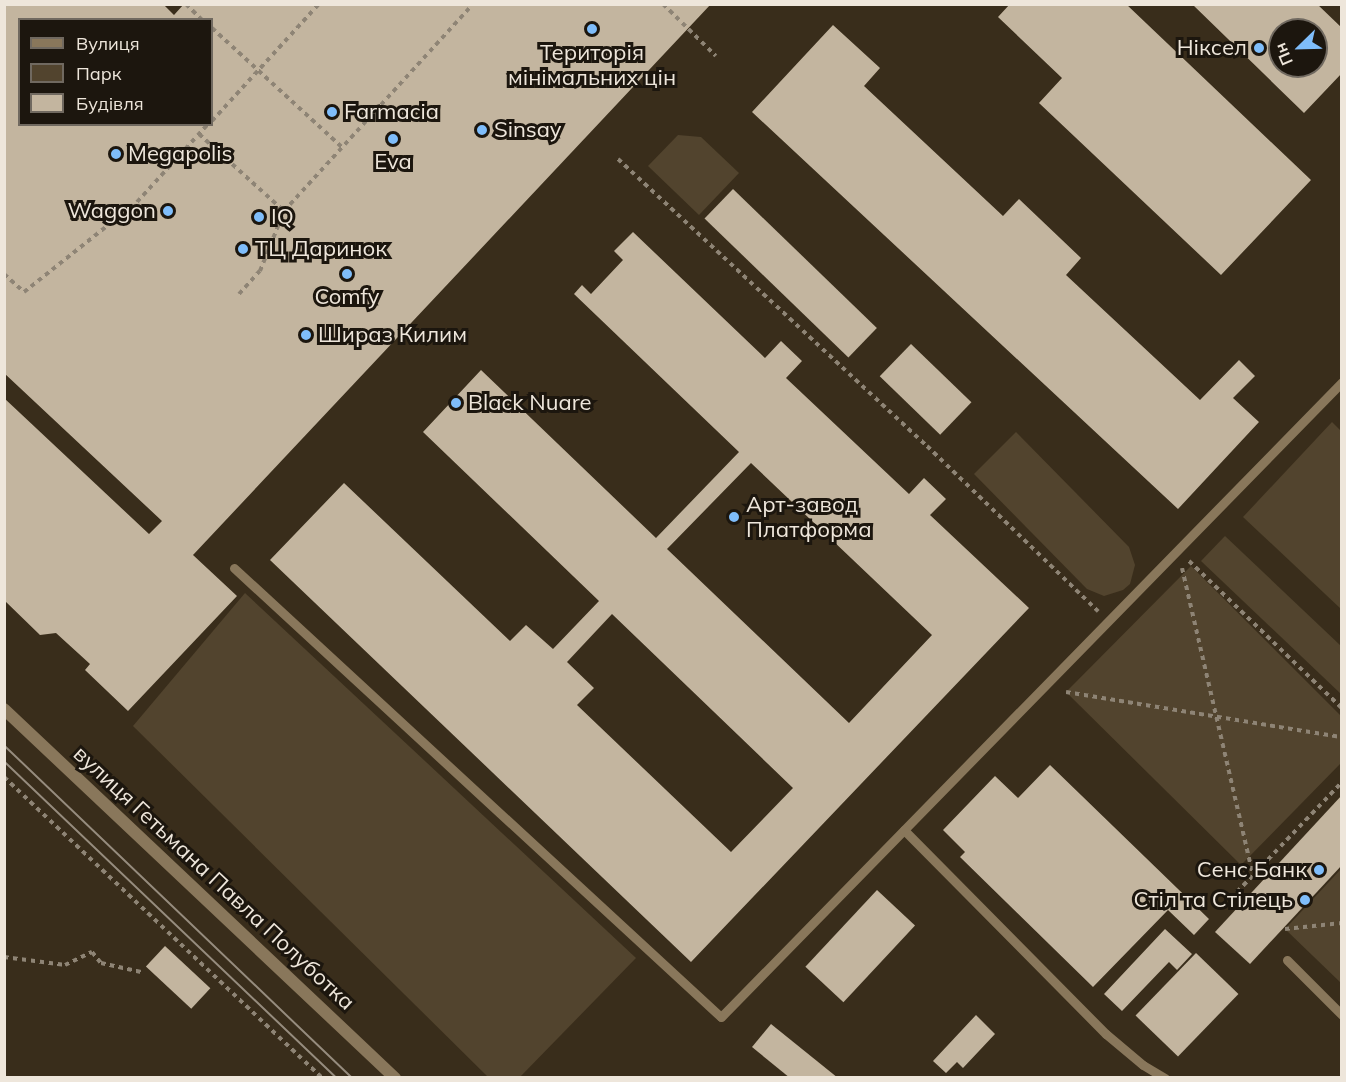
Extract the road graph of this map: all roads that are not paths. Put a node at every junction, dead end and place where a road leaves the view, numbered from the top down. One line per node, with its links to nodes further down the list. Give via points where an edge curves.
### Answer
1 (1341, 382): 4 (lane)
2 (234, 568): 4 (lane, via 721,1017)
3 (4, 709): 7 (street, вулиця Гетьмана Павла Полуботка)
4 (904, 830): 8 (lane, via 1107,1034 1143,1065)
5 (1287, 960): 6 (lane)
6 (1341, 1015)
7 (396, 1077)
8 (1165, 1077)

